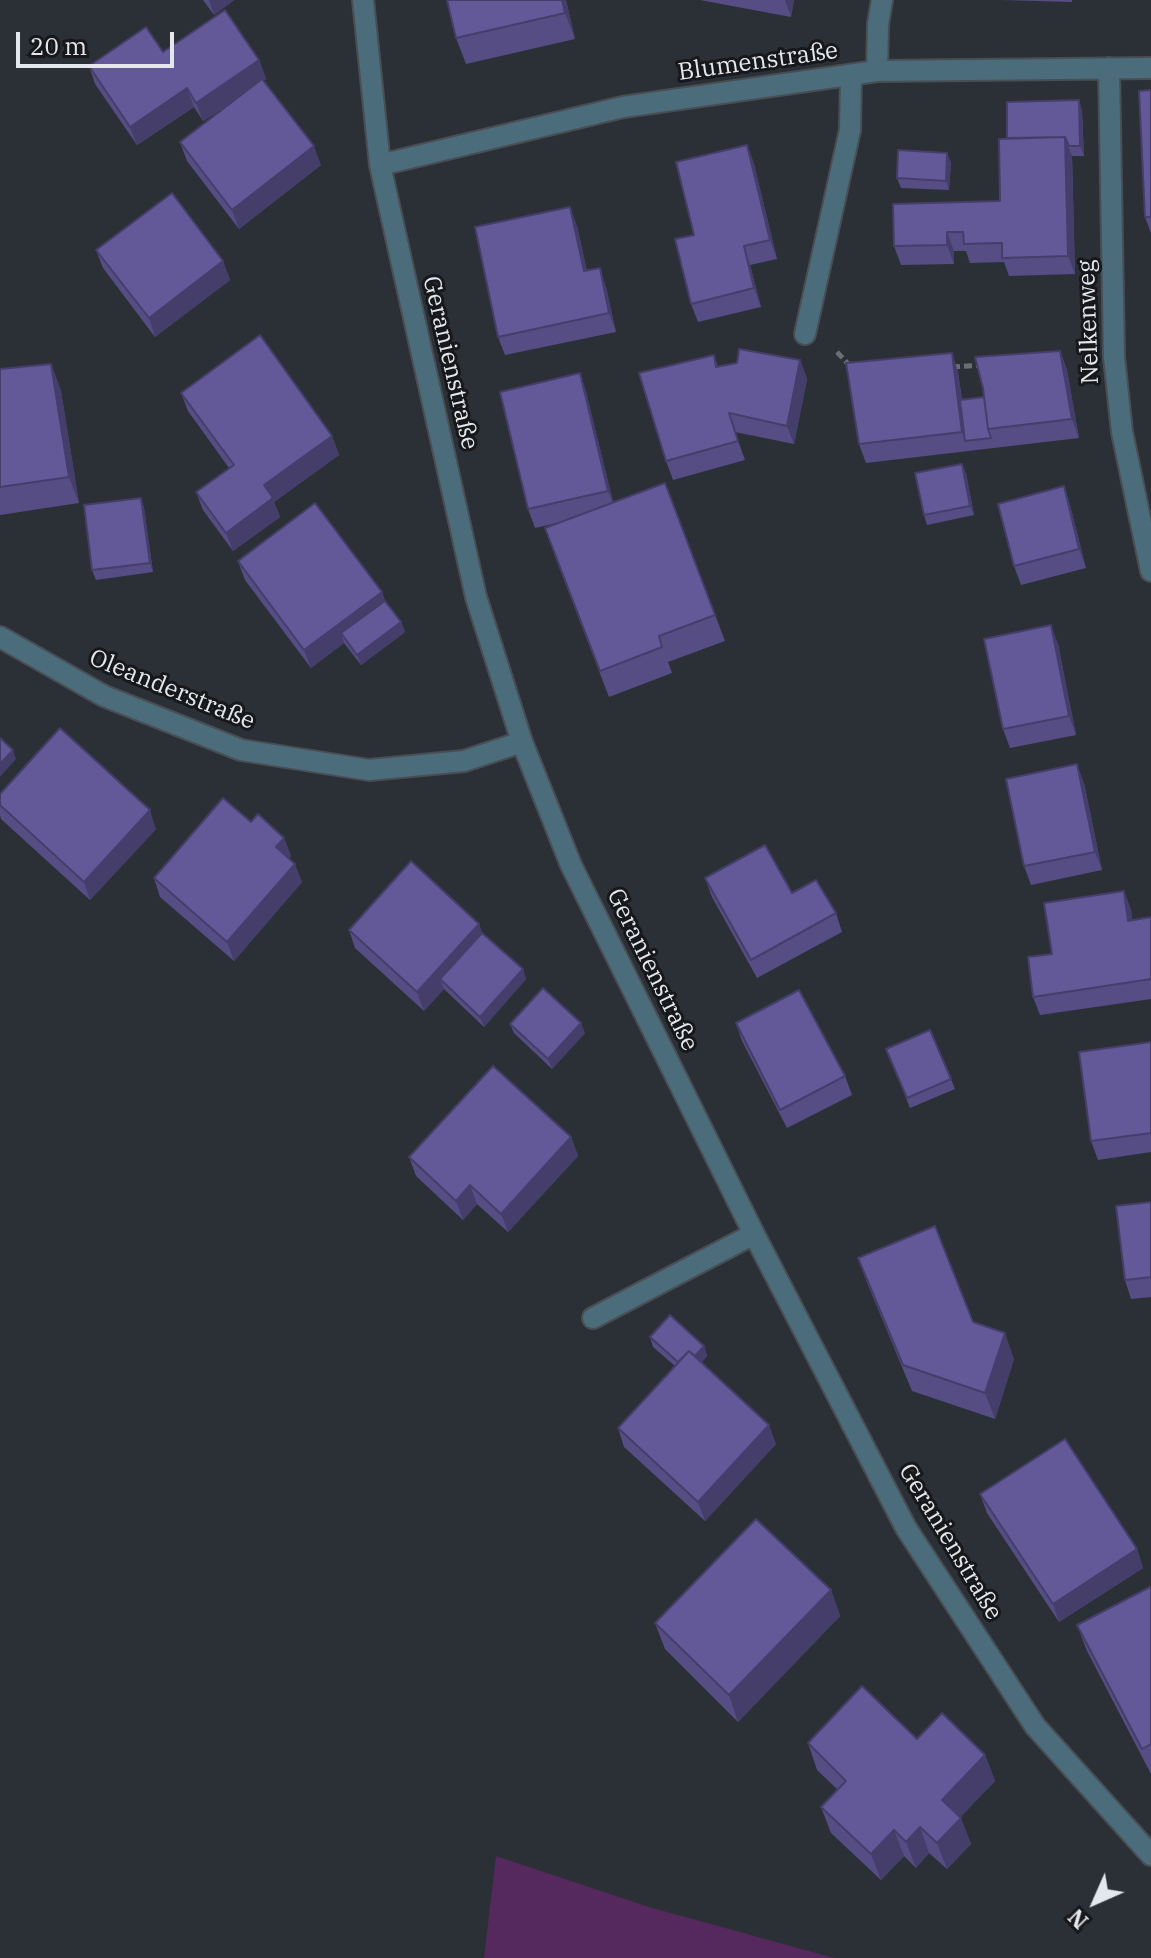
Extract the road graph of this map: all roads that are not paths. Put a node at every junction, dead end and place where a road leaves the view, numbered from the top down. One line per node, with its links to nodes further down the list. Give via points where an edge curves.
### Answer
1 (363, 0): 7 (street, Geranienstraße)
2 (882, 0): 5 (street)
3 (1109, 68): 4 (street, Blumenstraße); 5 (street, Blumenstraße); 9 (street, Nelkenweg, via 1114,357 1122,432)
4 (1151, 68)
5 (877, 71): 6 (street, Blumenstraße)
6 (851, 75): 7 (street, Blumenstraße, via 623,107); 8 (street, via 850,130)
7 (380, 165): 11 (street, Geranienstraße, via 476,597)
8 (805, 334)
9 (1151, 571)
10 (0, 637): 11 (street, Oleanderstraße, via 104,696 241,750 369,770 464,761)
11 (522, 742): 12 (street, Geranienstraße, via 571,865)
12 (754, 1234): 13 (street); 14 (street, Geranienstraße, via 906,1528 1035,1726)
13 (593, 1318)
14 (1151, 1855)

